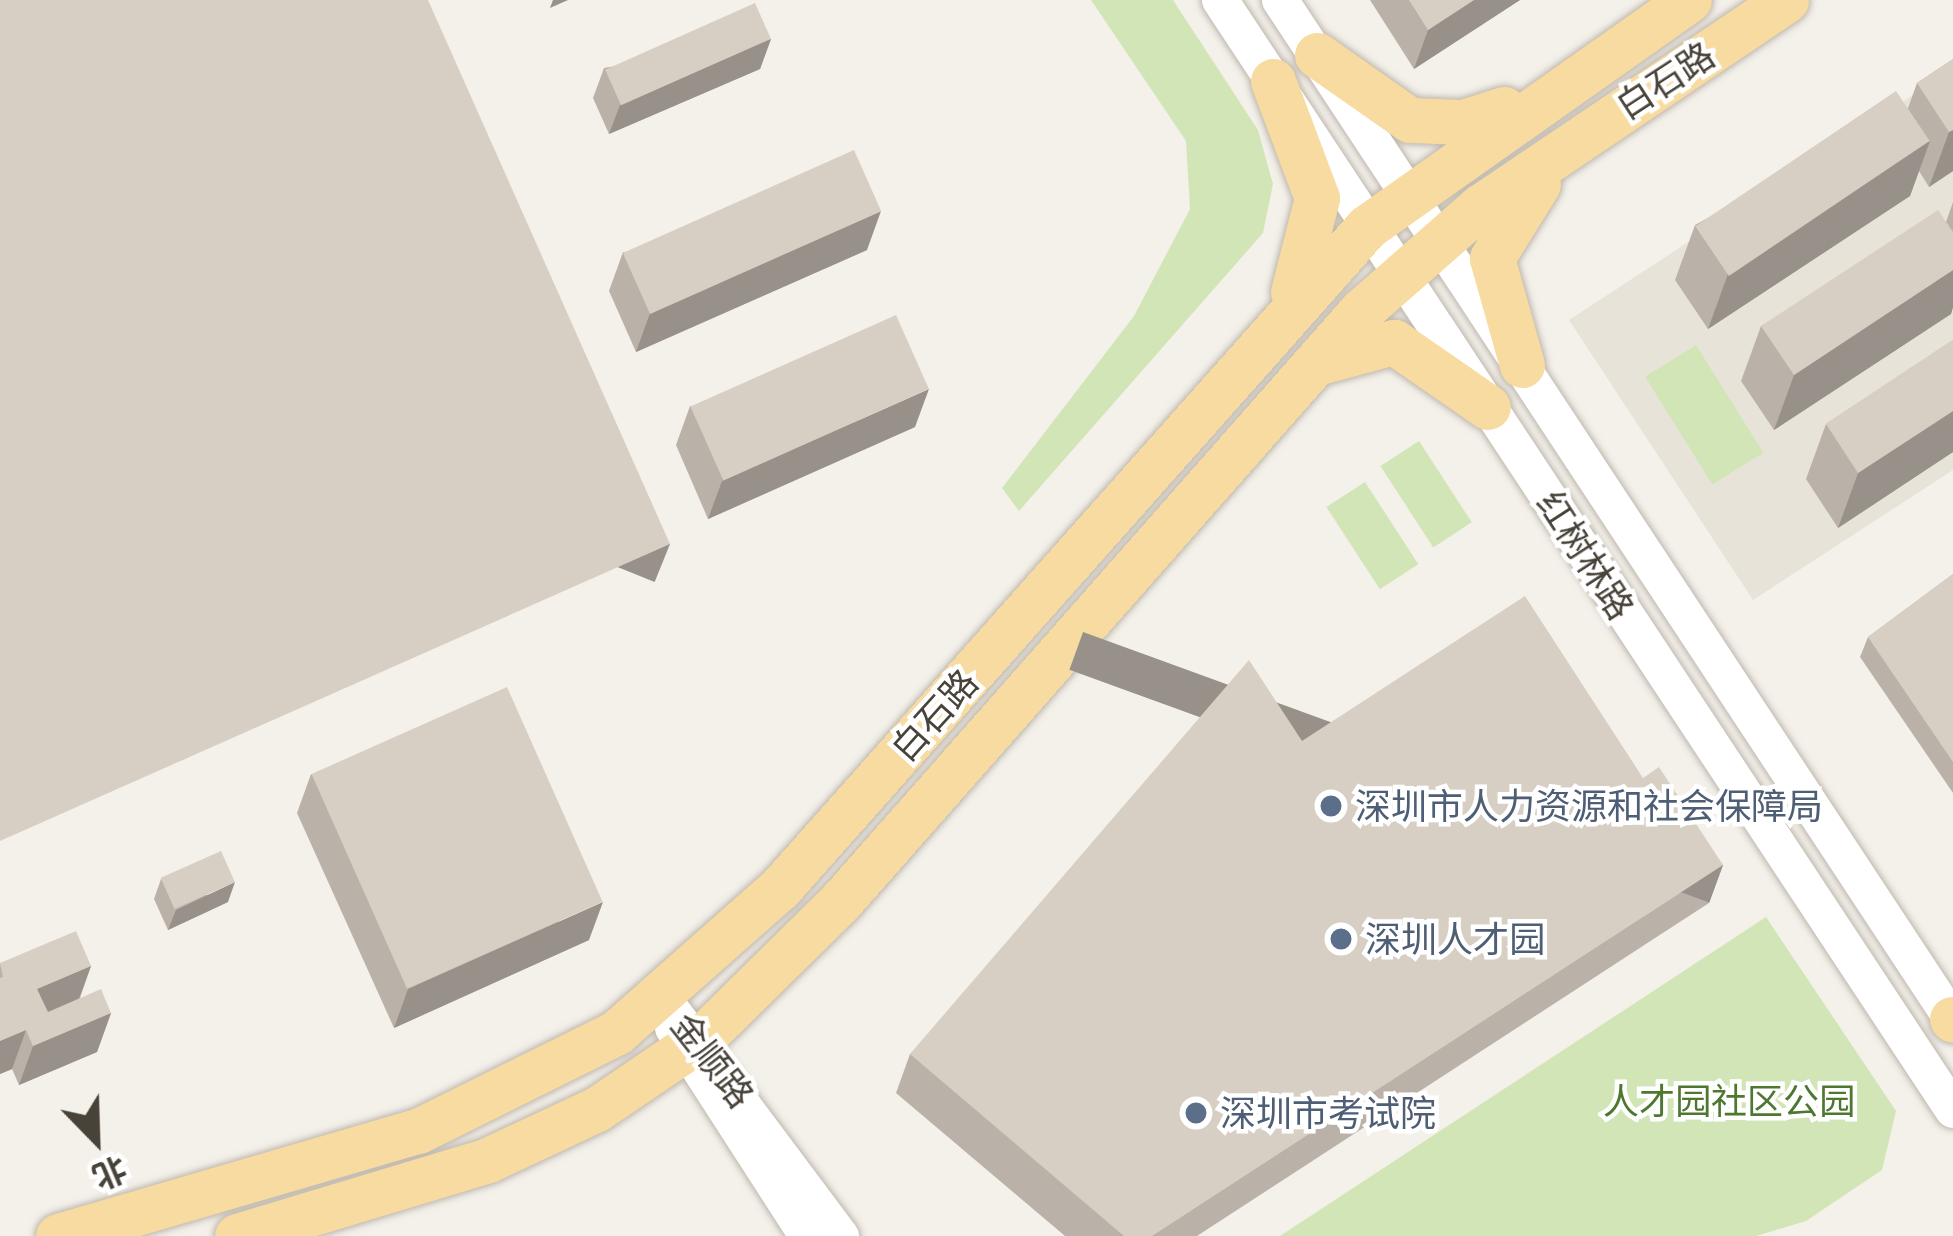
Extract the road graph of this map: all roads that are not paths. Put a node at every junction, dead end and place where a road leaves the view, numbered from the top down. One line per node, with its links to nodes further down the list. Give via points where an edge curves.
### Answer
1 (1220, 0): 6 (street, 红树林路)
2 (1280, 0): 5 (street, 红树林路)
3 (1689, 0): 7 (main road, 白石路)
4 (1786, 0): 8 (main road, 白石路)
5 (1317, 55): 7 (main road, via 1385,108 1437,125); 9 (street, 红树林路)
6 (1273, 81): 10 (street, 红树林路); 13 (main road, via 1317,198)
7 (1557, 89): 9 (main road, 白石路)
8 (1582, 135): 11 (main road, 白石路); 14 (main road, via 1496,238 1494,292)
9 (1406, 192): 10 (main road, 白石路); 11 (street, 红树林路)
10 (1367, 227): 12 (street, 红树林路); 13 (main road, 白石路)
11 (1438, 241): 12 (main road, 白石路); 14 (street, 红树林路)
12 (1400, 276): 15 (main road, 白石路); 16 (street, 红树林路)
13 (1287, 306): 17 (main road, 白石路, via 794,872)
14 (1522, 365): 18 (street, 红树林路)
15 (1308, 367): 16 (main road, via 1394,342); 19 (main road, 白石路, via 840,902)
16 (1488, 406): 20 (street, 红树林路)
17 (662, 997): 19 (street, 金顺路); 21 (main road, 白石路, via 574,1059 418,1131)
18 (1952, 1020)
19 (692, 1045): 22 (main road, 白石路, via 488,1160); 23 (street, 金顺路); 24 (street, 金顺路)
20 (1953, 1110)
21 (58, 1236)
22 (237, 1236)
23 (807, 1236)
24 (841, 1236)

